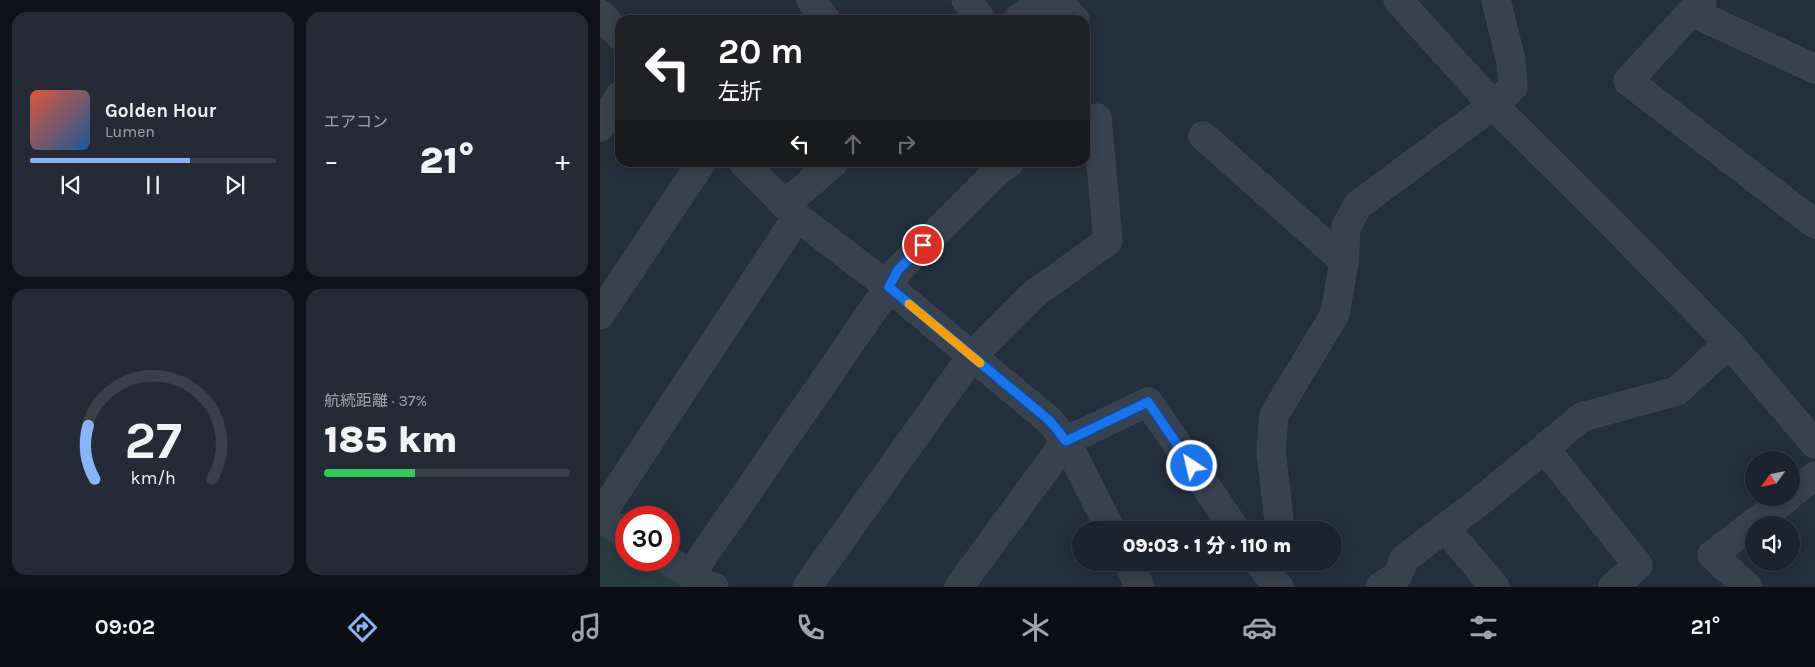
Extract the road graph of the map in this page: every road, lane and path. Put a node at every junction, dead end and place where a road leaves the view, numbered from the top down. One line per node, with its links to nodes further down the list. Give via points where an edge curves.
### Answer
1 (811, 0): 9 (street)
2 (966, 0): 10 (street)
3 (1045, 0): 11 (street)
4 (1057, 0): 12 (street)
5 (1398, 0): 16 (street)
6 (1496, 0): 16 (street, via 1511,61 1513,87)
7 (1697, 6): 14 (street); 25 (street, via 1628,81)
8 (600, 14): 13 (street)
9 (822, 15)
10 (978, 15)
11 (1024, 15)
12 (1070, 15)
13 (615, 30)
14 (1815, 69)
15 (615, 104): 18 (street)
16 (1492, 105): 26 (street, via 1358,205 1346,227); 29 (street)
17 (1090, 120): 30 (street, via 1097,118 1108,240 1034,294)
18 (600, 127)
19 (1204, 136): 26 (street)
20 (699, 167): 28 (street)
21 (748, 167): 24 (street)
22 (830, 167): 24 (street)
23 (1003, 167): 27 (street, via 898,270)
24 (791, 211): 27 (street); 37 (street)
25 (1815, 224)
26 (1344, 260): 40 (street, via 1335,314 1274,415 1271,450)
27 (889, 287): 30 (street); 47 (street)
28 (600, 315)
29 (1729, 343): 32 (street); 33 (street, via 1677,391 1582,417)
30 (972, 356): 31 (street, via 1050,421); 48 (street)
31 (1066, 441): 38 (street); 39 (street, via 1148,402); 49 (street)
32 (1815, 444)
33 (1545, 449): 42 (street); 55 (street, via 1638,565)
34 (1815, 476): 35 (street)
35 (1800, 487)
36 (1776, 506): 56 (street, via 1712,555)
37 (600, 516): 41 (street)
38 (1106, 521)
39 (1230, 521)
40 (1279, 521)
41 (615, 526)
42 (1445, 528): 53 (street, via 1404,559 1398,575); 54 (street)
43 (680, 568): 47 (street)
44 (1132, 571): 50 (street)
45 (1266, 571): 51 (street)
46 (1284, 571): 52 (street)
47 (704, 583)
48 (807, 587)
49 (959, 587)
50 (1140, 587)
51 (1279, 587)
52 (1286, 587)
53 (1380, 587)
54 (1495, 587)
55 (1613, 587)
56 (1748, 587)

